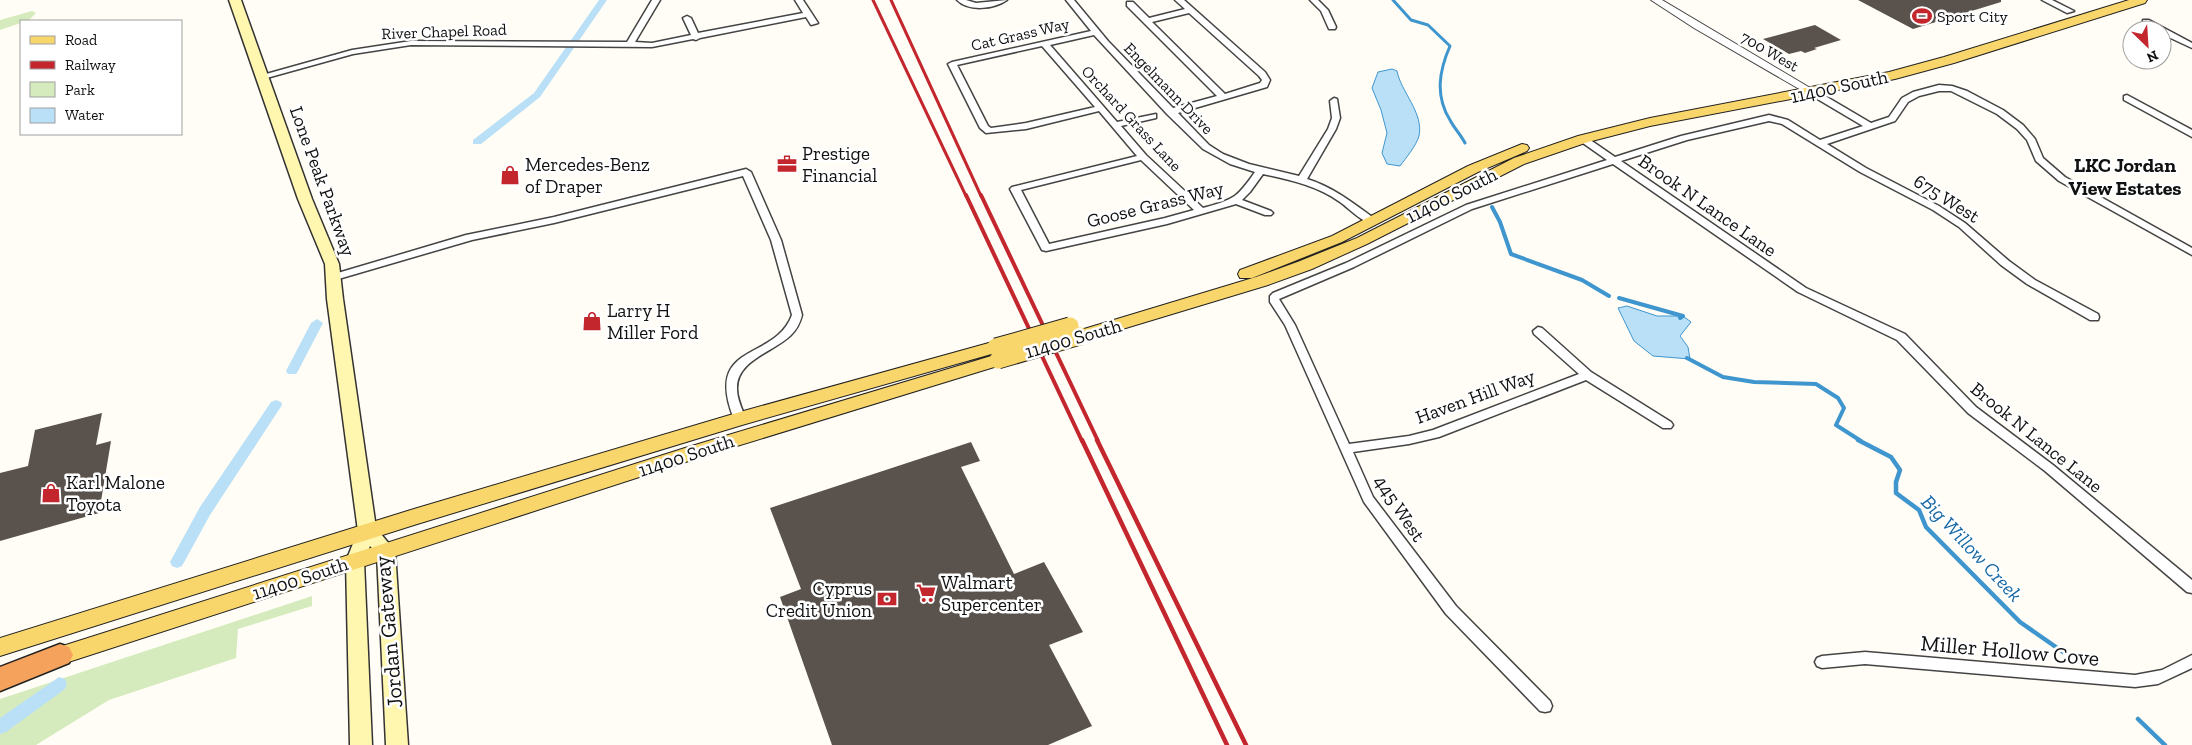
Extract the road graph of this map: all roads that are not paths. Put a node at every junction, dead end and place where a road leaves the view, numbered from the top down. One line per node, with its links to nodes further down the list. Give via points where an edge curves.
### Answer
1 (236, 0): 27 (main road, Lone Peak Parkway)
2 (656, 0): 25 (street)
3 (799, 0): 16 (street)
4 (1003, 0): 12 (street, via 979,5)
5 (1070, 0): 21 (street, Engelmann Drive)
6 (1179, 0): 14 (street)
7 (1314, 0): 20 (street, via 1324,10)
8 (1656, 0): 28 (street, 700 West)
9 (2046, 0): 15 (street)
10 (2103, 0): 15 (main road, 11400 South)
11 (2142, 0): 29 (main road, 11400 South, via 1950,60)
12 (965, 2)
13 (1130, 4): 18 (street)
14 (1190, 10): 18 (street); 30 (street, via 1266,80 1264,84)
15 (2070, 11): 28 (main road, 11400 South, via 1912,60)
16 (808, 14): 19 (street); 23 (street, River Chapel Road)
17 (687, 18): 23 (street)
18 (1147, 20): 30 (street)
19 (814, 23)
20 (1332, 27)
21 (1095, 32): 24 (street, Cat Grass Way); 34 (street, Engelmann Drive)
22 (2172, 36): 26 (street)
23 (696, 38): 25 (street, River Chapel Road, via 667,44)
24 (1044, 43): 33 (street, Orchard Grass Lane); 33 (street, Cat Grass Way, via 952,64 984,128 989,131 1026,126)
25 (629, 45): 27 (street, River Chapel Road, via 411,43 352,52)
26 (2192, 46)
27 (263, 76): 51 (main road, Lone Peak Parkway)
28 (1798, 84): 29 (street, 700 West); 48 (main road, 11400 South, via 1629,117 1545,139 1473,169)
29 (1812, 92): 37 (street, 700 West); 39 (main road, 11400 South, via 1650,122)
30 (1224, 97): 34 (street)
31 (2127, 98): 38 (street)
32 (1334, 102): 44 (street, via 1336,118 1332,129)
33 (1101, 108): 36 (street, Orchard Grass Lane)
34 (1170, 112): 43 (street, Engelmann Drive, via 1214,153)
35 (1153, 116): 36 (street)
36 (1116, 125): 41 (street, Orchard Grass Lane)
37 (1870, 126): 40 (street); 49 (street, via 1892,119 1910,97 1939,88 1958,91 2000,112 2020,127 2031,139 2039,159 2062,179)
38 (2192, 134)
39 (1583, 139): 42 (street, Brook N Lance Lane); 50 (main road, 11400 South, via 1519,161 1362,241)
40 (1820, 143): 42 (street, 675 West, via 1785,122 1775,118 1760,119); 52 (street, 675 West, via 1870,174 1943,212 2031,282)
41 (1144, 157): 46 (street, Orchard Grass Lane); 46 (street, Goose Grass Way, via 1014,189 1046,248)
42 (1614, 161): 59 (street, 445 West, via 1469,207 1373,255 1274,298 1290,325); 63 (street, Brook N Lance Lane, via 1802,290 1901,337 1972,410 2049,468)
43 (1259, 172): 44 (street, Engelmann Drive); 45 (street, Goose Grass Way)
44 (1301, 180): 48 (street, Engelmann Drive, via 1340,197)
45 (1236, 201): 46 (street, Goose Grass Way); 47 (street)
46 (1201, 211)
47 (1268, 213)
48 (1372, 221): 50 (main road, via 1372,229 1321,253); 53 (main road, 11400 South, via 1302,253)
49 (2192, 252)
50 (1306, 265): 53 (main road, 11400 South, via 1262,281)
51 (335, 277): 57 (street, via 470,237 554,220 746,172 776,240 797,315 788,332 751,357 735,374 731,392); 60 (main road, Lone Peak Parkway, via 335,299)
52 (2094, 317)
53 (1076, 331): 55 (main road, 11400 South, bridge)
54 (1538, 331): 56 (street)
55 (997, 353): 57 (main road, 11400 South); 61 (main road, 11400 South)
56 (1587, 375): 58 (street); 59 (street, Haven Hill Way, via 1435,434)
57 (740, 419): 60 (main road, 11400 South)
58 (1667, 425)
59 (1345, 449): 70 (street, 445 West, via 1368,499 1440,597)
60 (367, 531): 61 (main road, Jordan Gateway); 62 (main road, Jordan Gateway); 64 (main road, 11400 South)
61 (386, 550): 62 (main road, 11400 South); 72 (main road, Jordan Gateway)
62 (355, 560): 65 (main road, 11400 South); 71 (main road, Jordan Gateway)
63 (2192, 588)
64 (0, 647)
65 (60, 656): 68 (main road, 11400 South); 69 (highway)
66 (1822, 662): 67 (street, Miller Hollow Cove, via 1864,658 2135,681 2153,680)
67 (2192, 662)
68 (0, 675)
69 (0, 679)
70 (1545, 706)
71 (361, 745)
72 (397, 745)

